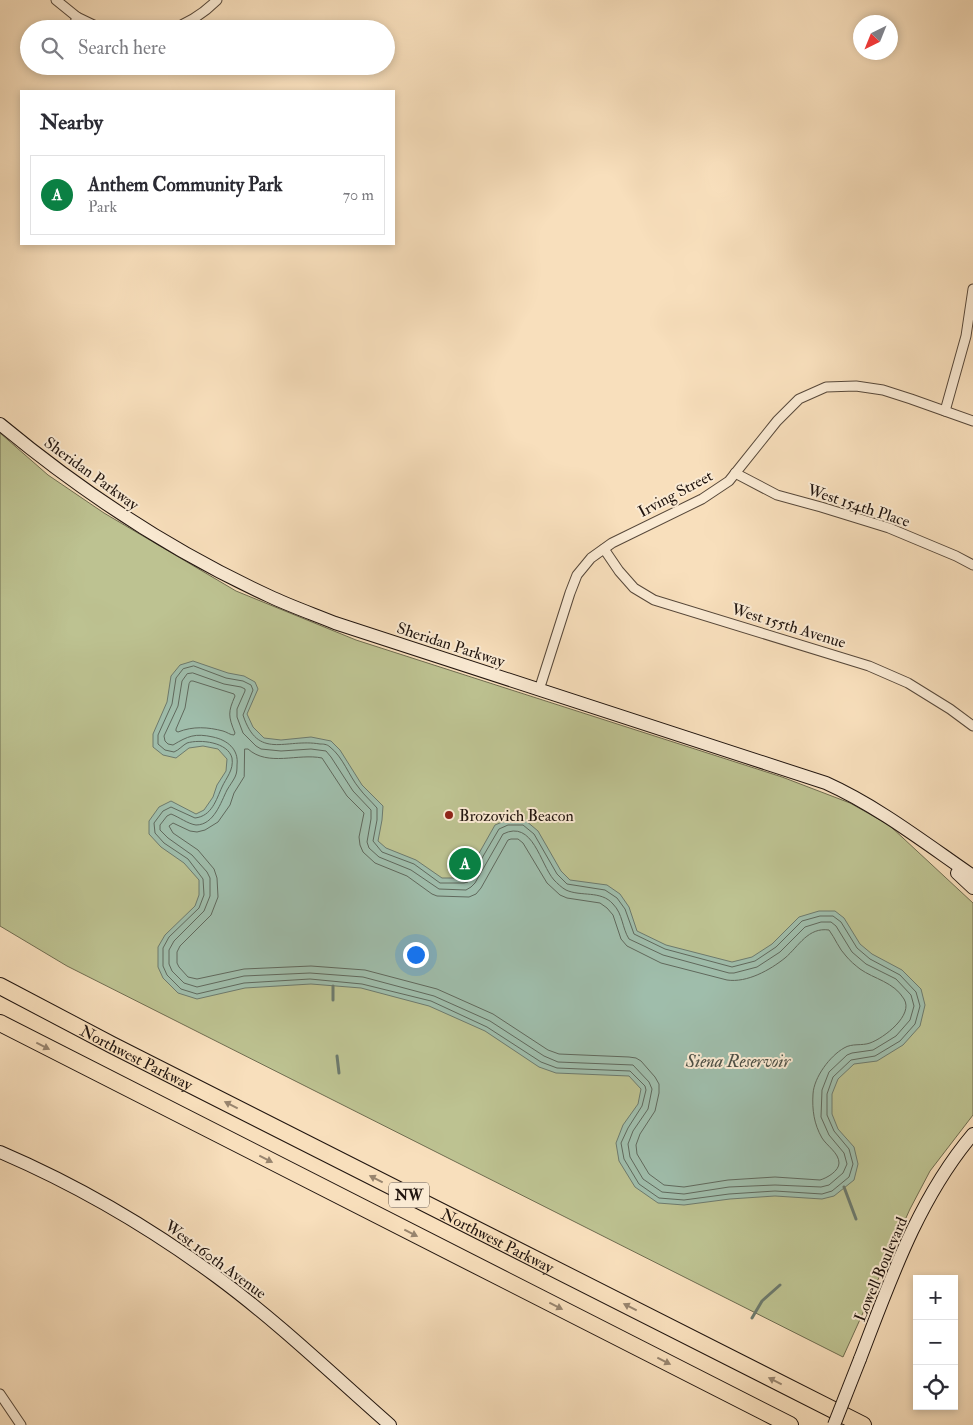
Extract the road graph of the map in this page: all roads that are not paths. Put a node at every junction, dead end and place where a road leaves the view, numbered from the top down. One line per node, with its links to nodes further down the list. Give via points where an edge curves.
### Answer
1 (56, 0): 3 (street)
2 (217, 0): 6 (street)
3 (77, 17): 4 (street); 5 (street)
4 (76, 20)
5 (83, 20)
6 (191, 20)
7 (973, 289): 8 (street, via 966,336)
8 (944, 410): 9 (street, Irving Street); 11 (street, Irving Street, via 883,390 856,386 826,387 799,399)
9 (973, 422)
10 (0, 424): 14 (main road, Sheridan Parkway, via 74,482 130,520 218,571 336,623)
11 (736, 473): 12 (street, Irving Street, via 702,499); 13 (street, West 154th Place, via 777,495 889,528)
12 (604, 549): 14 (street, Irving Street, via 591,558 577,575); 15 (street, West 155th Avenue, via 634,588 654,600 869,666 908,682)
13 (973, 565)
14 (539, 690): 16 (main road, Sheridan Parkway, via 826,782 872,806)
15 (973, 726)
16 (920, 839): 17 (main road, Sheridan Parkway); 18 (main road, Sheridan Parkway)
17 (973, 876)
18 (973, 888)
19 (0, 986): 28 (highway, Northwest Parkway / NW, one-way to 19)
20 (0, 1023): 26 (highway, Northwest Parkway / NW, one-way to 26)
21 (973, 1134): 27 (main road, Lowell Boulevard, bridge, via 937,1184 921,1213 891,1278)
22 (0, 1152): 25 (main road, West 160th Avenue, via 97,1199 197,1263 280,1328)
23 (0, 1394): 24 (street)
24 (21, 1425)
25 (390, 1425)
26 (790, 1425)
27 (834, 1425)
28 (863, 1425)

